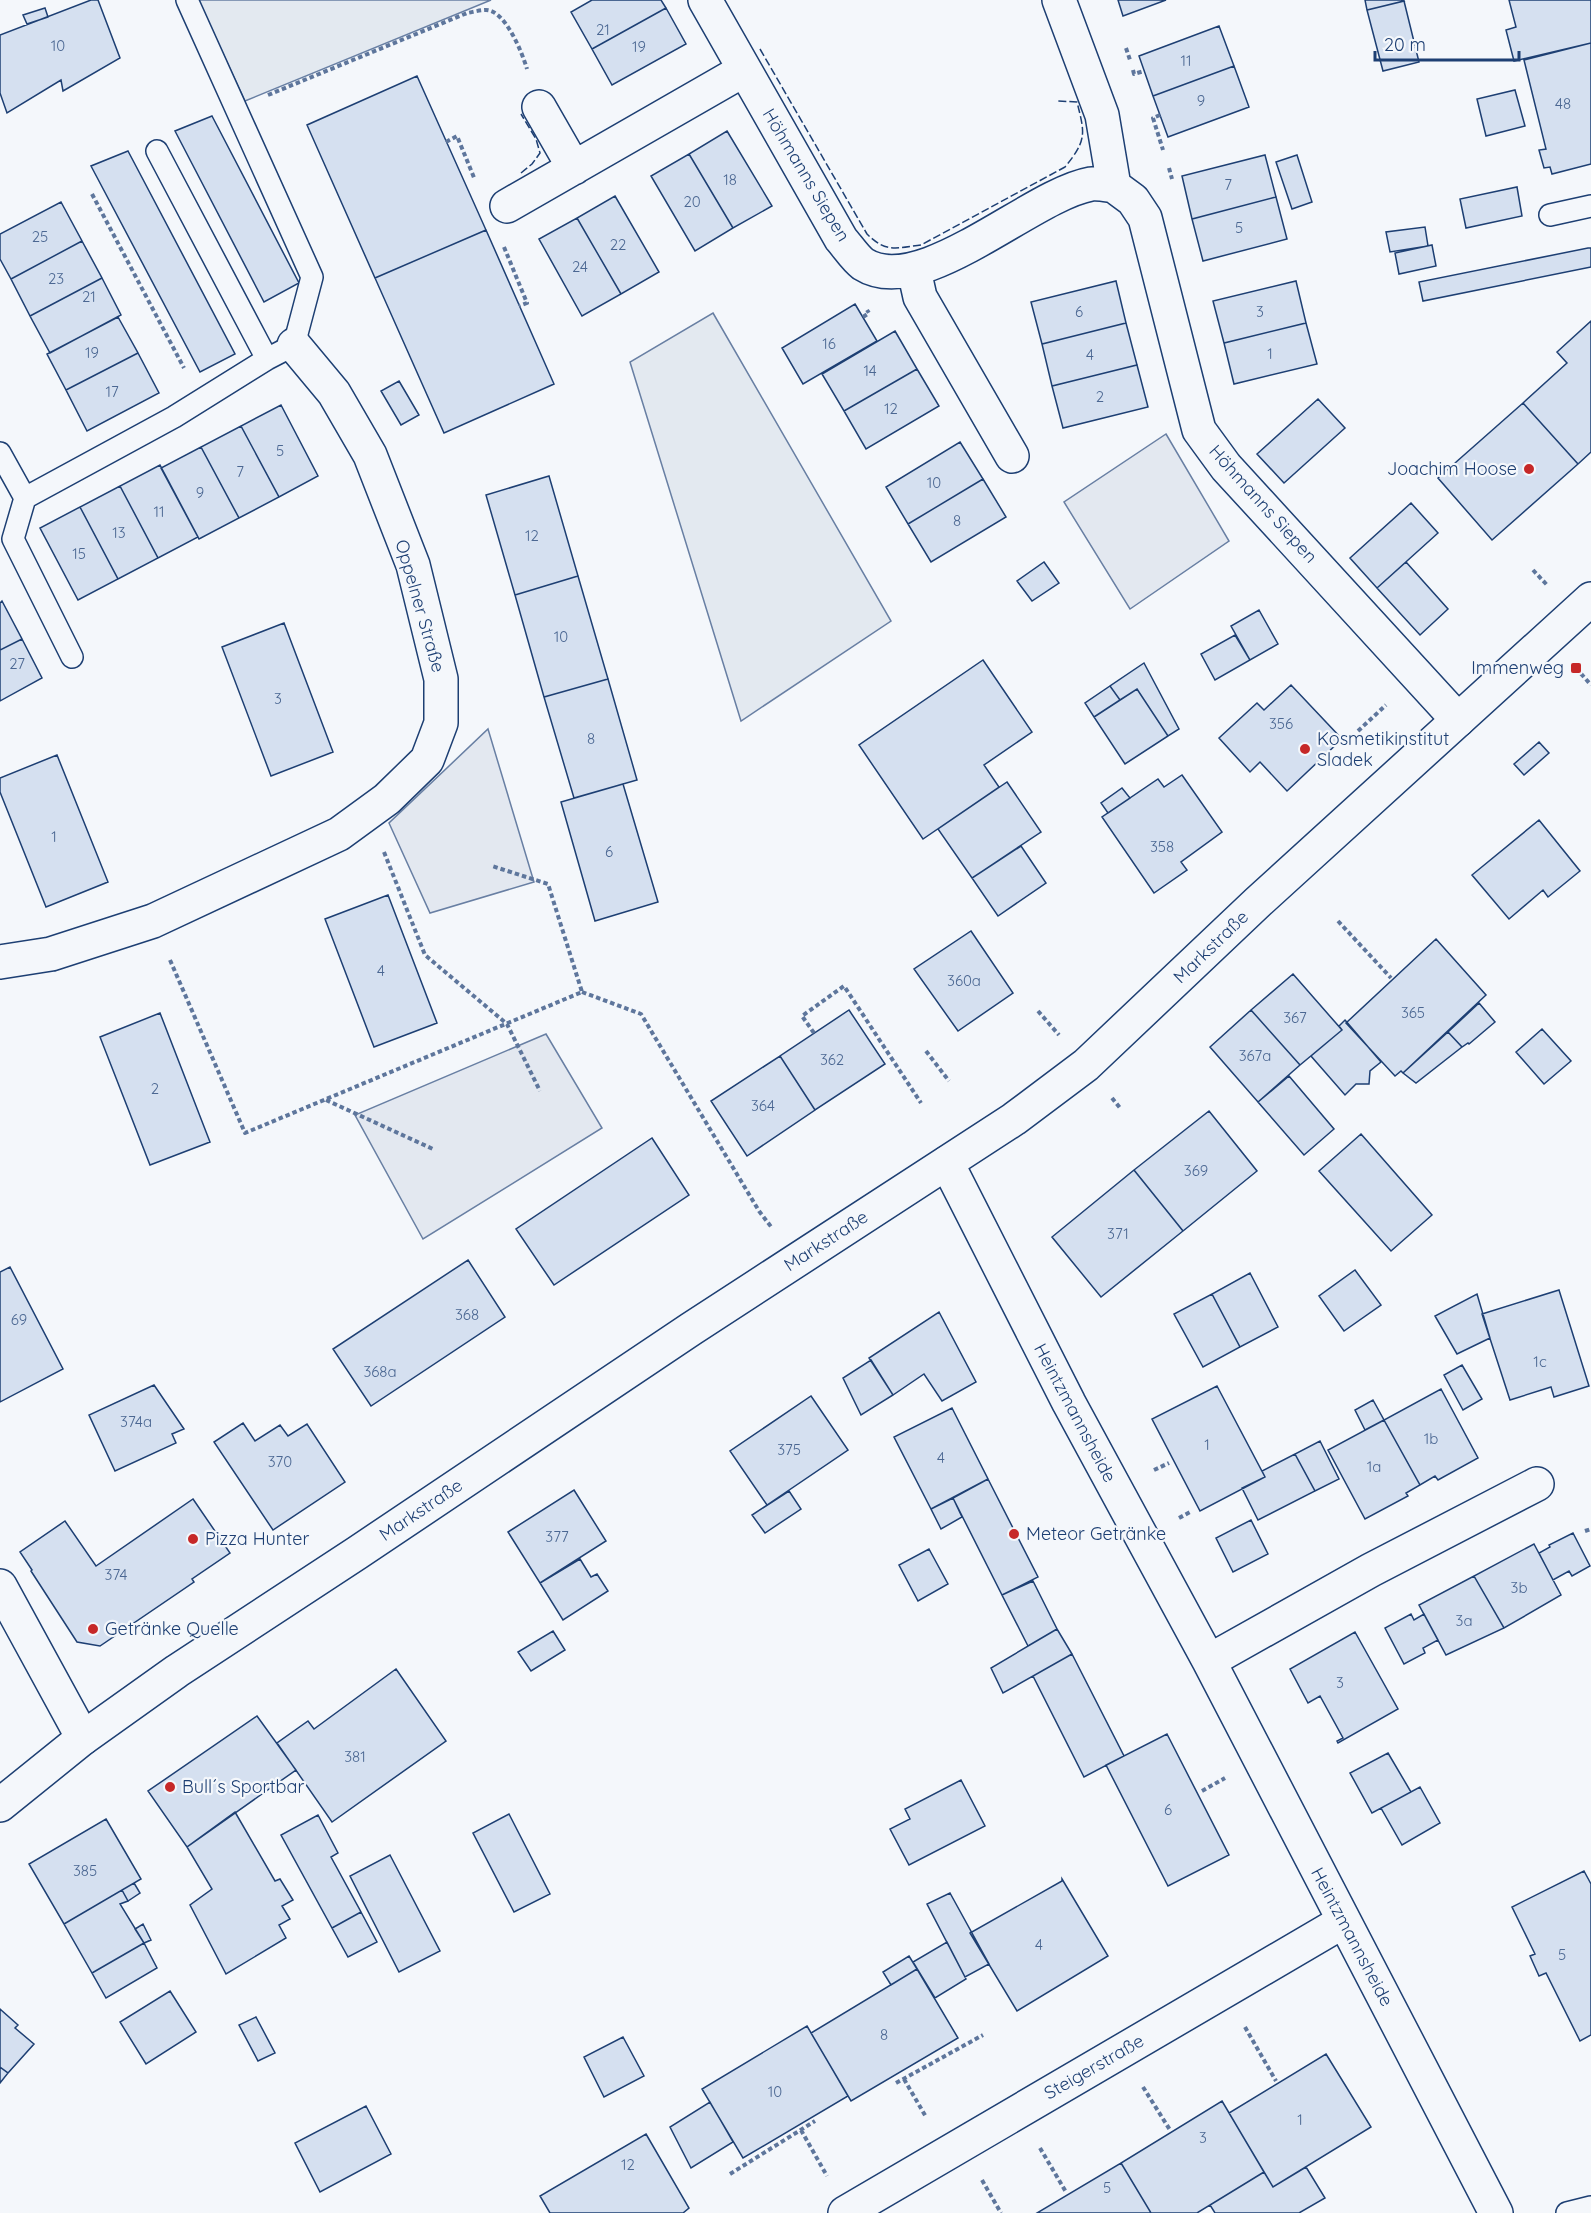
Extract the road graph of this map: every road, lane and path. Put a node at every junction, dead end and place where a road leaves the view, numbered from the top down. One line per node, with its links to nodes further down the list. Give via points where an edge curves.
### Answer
1 (187, 0): 8 (lane)
2 (705, 0): 5 (street, Höhmanns Siepen)
3 (1059, 0): 13 (street, via 1102,116)
4 (1126, 48): 6 (path, via 1134,74)
5 (744, 70): 12 (street); 18 (street, Höhmanns Siepen, via 836,229 862,264 885,271)
6 (1144, 71)
7 (539, 106): 8 (path, via 523,55 500,15 487,10 468,14); 12 (street)
8 (236, 108): 19 (lane, via 312,277)
9 (1160, 115): 10 (path, via 1152,118)
10 (1163, 150)
11 (157, 151): 19 (lane)
12 (574, 168): 15 (street)
13 (1114, 186): 18 (street, Höhmanns Siepen, via 1092,183 1061,195); 30 (street, Höhmanns Siepen, via 1133,200 1145,218 1199,430 1226,466)
14 (92, 194): 20 (path)
15 (507, 206)
16 (1591, 206): 17 (lane)
17 (1551, 215)
18 (914, 270): 22 (street, via 920,297)
19 (281, 352): 20 (lane); 31 (street, Oppelner Straße, via 334,393 370,455 413,566 441,679 441,723 427,760)
20 (201, 401): 23 (lane)
21 (0, 453): 23 (lane)
22 (1012, 456)
23 (25, 498): 27 (lane, via 13,539)
24 (1533, 570): 25 (path)
25 (1547, 585)
26 (1591, 599): 30 (street, Markstraße)
27 (72, 657)
28 (1576, 668): 29 (path)
29 (1591, 685)
30 (1458, 720): 46 (street, Markstraße, via 1086,1065)
31 (368, 812): 33 (street, Oppelner Straße, via 339,834); 38 (path, via 425,955)
32 (492, 866): 37 (path, via 548,884)
33 (153, 921): 35 (street, Oppelner Straße, via 51,954); 43 (path, via 244,1133)
34 (1338, 921): 36 (path)
35 (0, 963)
36 (1391, 978)
37 (582, 992): 38 (path); 47 (path, via 641,1014)
38 (507, 1024): 42 (path); 43 (path)
39 (814, 1033): 44 (path, via 802,1016 844,986)
40 (926, 1051): 41 (path)
41 (949, 1081)
42 (540, 1091)
43 (325, 1099): 45 (path)
44 (921, 1103)
45 (433, 1149)
46 (946, 1163): 56 (street, Heintzmannsheide, via 1063,1392); 57 (street, Markstraße, via 177,1671)
47 (759, 1211)
48 (1169, 1463): 49 (path)
49 (1152, 1471)
50 (1537, 1484): 56 (street, via 1371,1570)
51 (1192, 1511): 52 (path)
52 (1175, 1520)
53 (1591, 1529): 54 (path)
54 (1585, 1531)
55 (0, 1586): 57 (street)
56 (1209, 1661): 59 (street, Heintzmannsheide)
57 (83, 1738): 58 (street, Markstraße)
58 (0, 1805)
59 (1344, 1921): 60 (street, Steigerstraße); 73 (street, Heintzmannsheide)
60 (1224, 1991): 62 (street, Steigerstraße); 63 (path)
61 (983, 2035): 64 (path)
62 (1121, 2051): 65 (street, Steigerstraße); 68 (path)
63 (1276, 2081)
64 (896, 2084)
65 (1018, 2111): 70 (path); 72 (street, Steigerstraße)
66 (814, 2121): 67 (path)
67 (801, 2130): 69 (path); 72 (path)
68 (1170, 2130)
69 (730, 2174)
70 (1066, 2192)
71 (1591, 2207): 74 (lane)
72 (846, 2212)
73 (1497, 2213)
74 (1567, 2213)

